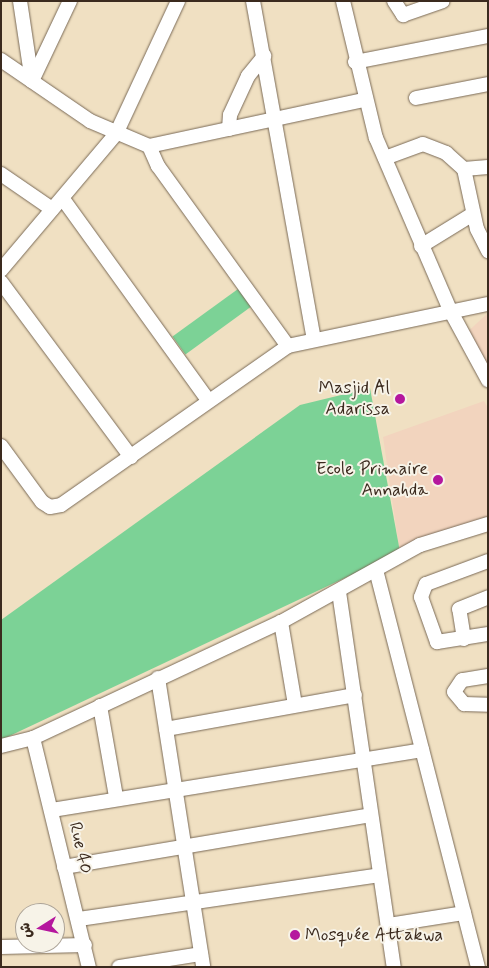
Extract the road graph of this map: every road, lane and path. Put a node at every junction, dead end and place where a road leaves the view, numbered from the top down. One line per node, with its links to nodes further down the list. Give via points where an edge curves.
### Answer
1 (20, 1): 12 (street)
2 (70, 1): 12 (street)
3 (178, 1): 18 (street)
4 (254, 1): 9 (street)
5 (343, 1): 11 (street)
6 (394, 1): 7 (street, via 403,15)
7 (443, 1)
8 (488, 36): 11 (street)
9 (264, 56): 16 (street); 17 (street, via 248,76 230,115)
10 (1, 60): 12 (street)
11 (356, 62): 15 (street)
12 (32, 81): 18 (street)
13 (488, 84): 14 (street)
14 (416, 98)
15 (364, 100): 16 (street); 20 (street)
16 (275, 119): 17 (street); 33 (street)
17 (229, 129): 19 (street)
18 (116, 134): 19 (street); 24 (street)
19 (150, 146): 34 (street, via 158,166)
20 (385, 158): 22 (street, via 423,144 446,152); 27 (street)
21 (488, 167): 22 (street)
22 (464, 169): 26 (street)
23 (1, 174): 25 (street)
24 (63, 199): 25 (street); 36 (street)
25 (52, 209): 29 (street)
26 (473, 214): 27 (street); 28 (street)
27 (421, 246): 32 (street)
28 (488, 251)
29 (1, 270)
30 (1, 282): 38 (street)
31 (488, 304): 32 (street)
32 (450, 310): 33 (street); 35 (street)
33 (314, 339): 34 (street)
34 (288, 346): 36 (street)
35 (488, 380)
36 (208, 400): 38 (street)
37 (3, 451): 38 (street, via 50,508 71,499)
38 (131, 457)
39 (488, 524): 41 (street, via 420,545)
40 (488, 561): 46 (street, via 426,584 421,590 433,638 442,644)
41 (376, 570): 42 (street); 56 (street)
42 (339, 592): 44 (street); 49 (street)
43 (488, 597): 46 (street, via 459,609)
44 (281, 622): 48 (street); 50 (street)
45 (488, 634): 46 (street)
46 (464, 639)
47 (488, 676): 51 (street, via 462,680 454,692 459,702)
48 (158, 678): 52 (street); 53 (street)
49 (354, 694): 50 (street); 57 (street)
50 (296, 705): 53 (street)
51 (488, 705)
52 (100, 706): 54 (street); 59 (street)
53 (166, 729): 58 (street)
54 (33, 738): 55 (street); 60 (street, Rue 40)
55 (1, 746)
56 (422, 750): 57 (street); 66 (street)
57 (364, 760): 58 (street); 61 (street)
58 (176, 790): 59 (street); 62 (street)
59 (116, 797): 60 (street)
60 (52, 810): 63 (street, Rue 40)
61 (371, 815): 62 (street); 64 (street)
62 (184, 847): 63 (street); 65 (street)
63 (64, 867): 67 (street, Rue 40)
64 (380, 875): 65 (street); 68 (street)
65 (193, 901): 67 (street); 71 (street)
66 (464, 913): 68 (street); 72 (street)
67 (79, 919): 69 (street, Rue 40)
68 (388, 926): 75 (street)
69 (84, 945): 70 (street); 73 (street, Rue 40)
70 (1, 947)
71 (202, 961): 74 (street)
72 (479, 966)
73 (89, 967)
74 (119, 967)
75 (394, 967)

